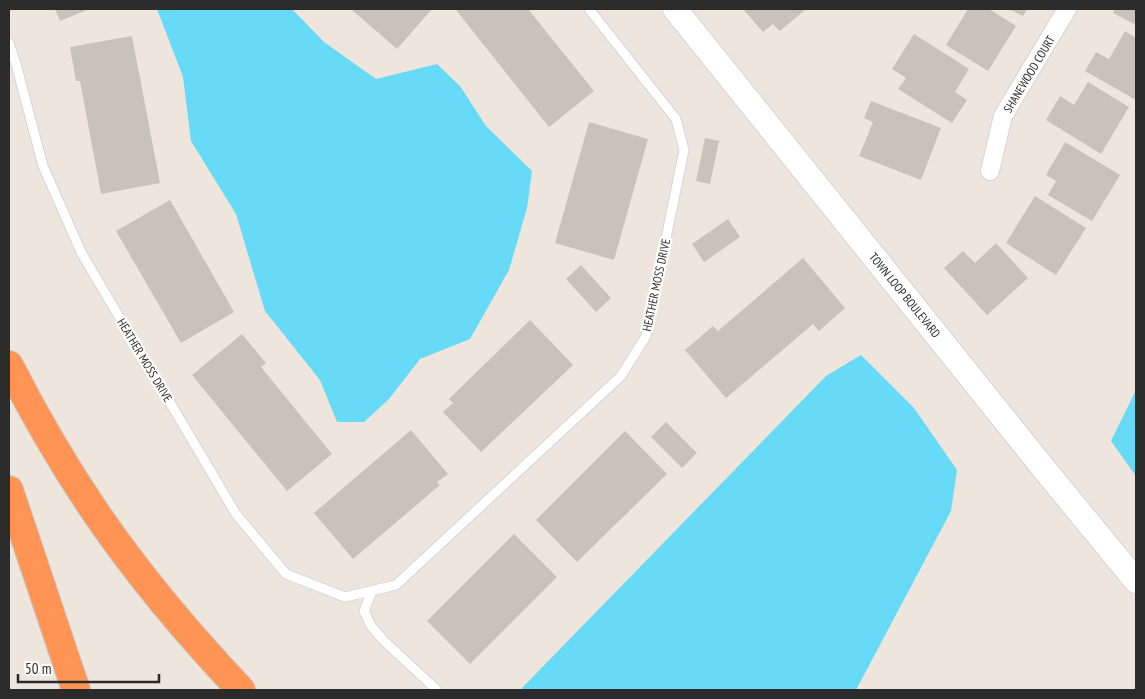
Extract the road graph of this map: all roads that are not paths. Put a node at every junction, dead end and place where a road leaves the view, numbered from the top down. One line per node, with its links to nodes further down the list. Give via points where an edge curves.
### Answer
1 (589, 9): 9 (lane, HEATHER MOSS DRIVE, via 676,119 684,150 646,336 621,376 469,518 396,585)
2 (675, 9): 8 (street, TOWN LOOP BOULEVARD)
3 (1067, 9): 5 (street, SHANEWOOD COURT, via 1003,116)
4 (9, 42): 9 (lane, HEATHER MOSS DRIVE, via 43,166 82,254 236,514 286,574 346,596)
5 (990, 171)
6 (9, 365): 11 (highway, via 62,461 97,514 174,616)
7 (9, 490): 10 (highway)
8 (1136, 581)
9 (372, 591): 12 (lane, via 364,611 371,626)
10 (76, 690)
11 (241, 690)
12 (437, 690)

